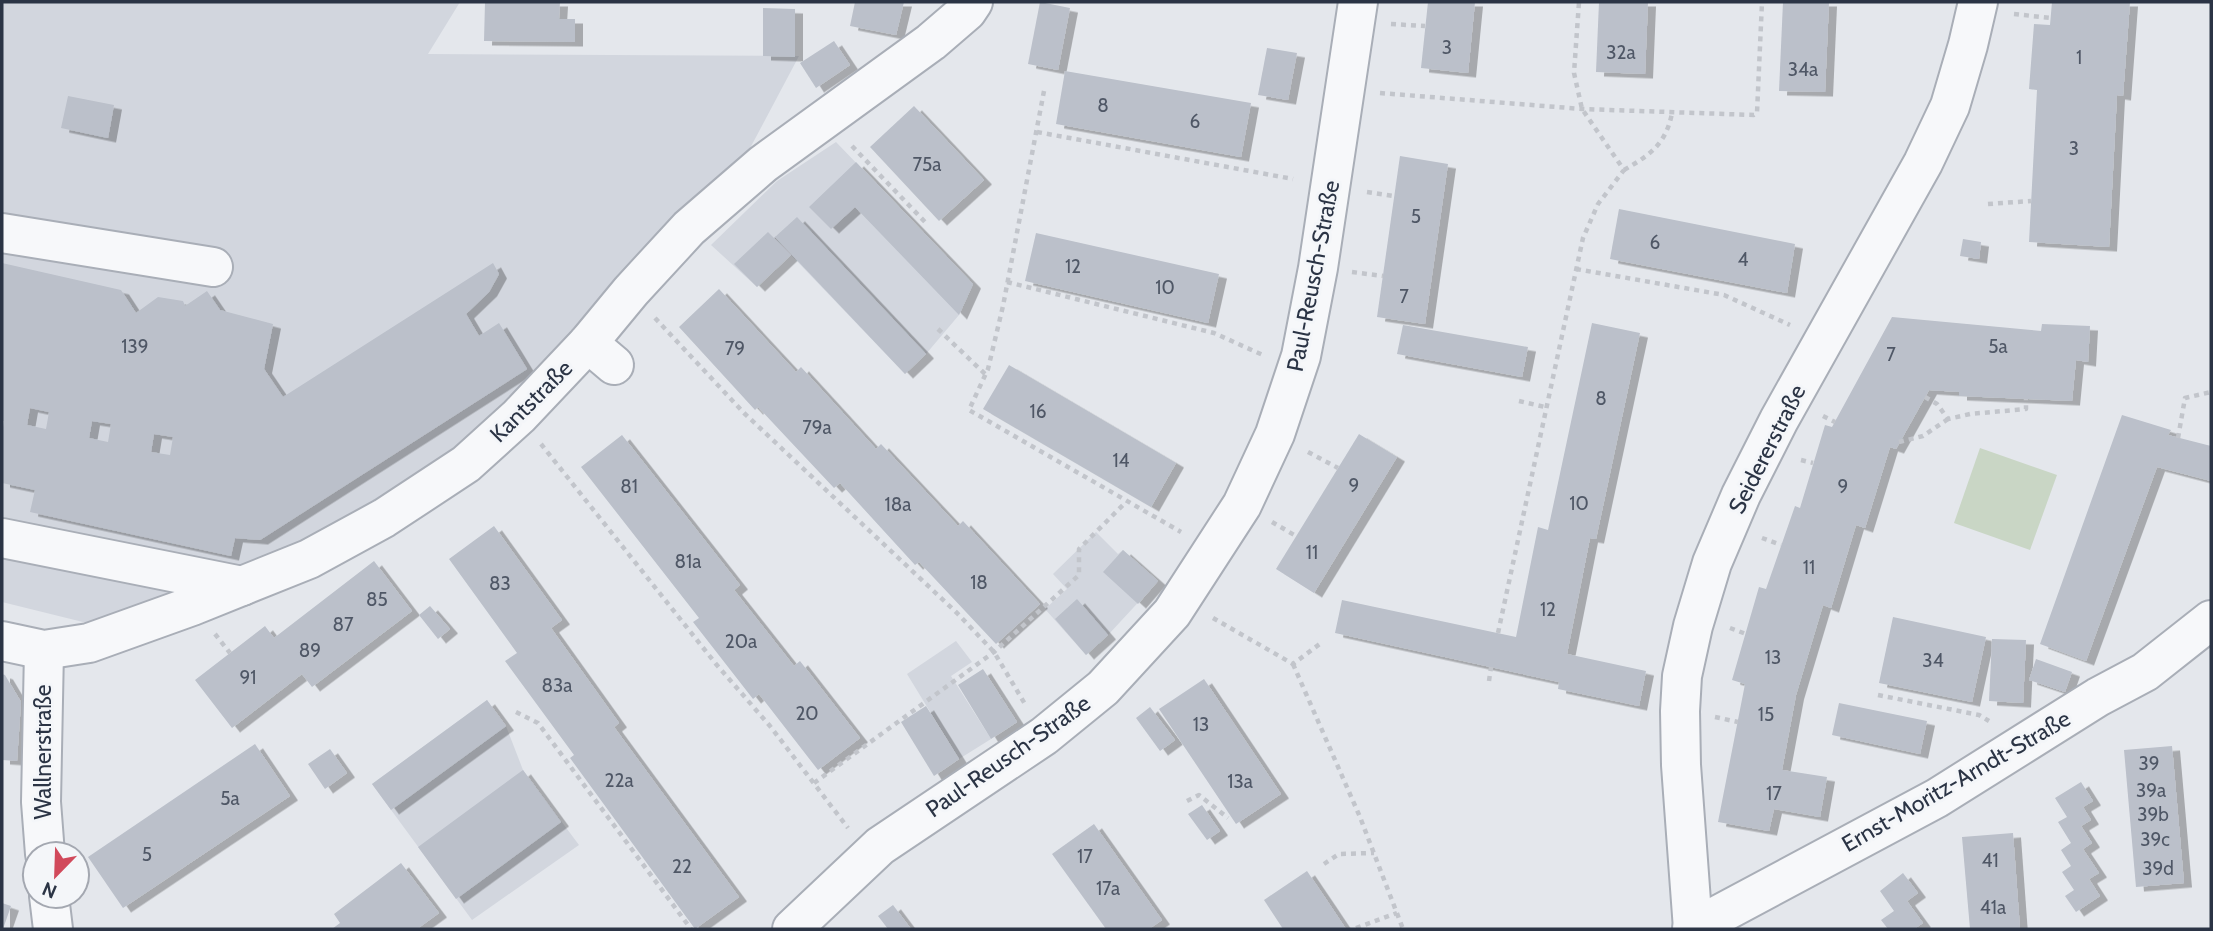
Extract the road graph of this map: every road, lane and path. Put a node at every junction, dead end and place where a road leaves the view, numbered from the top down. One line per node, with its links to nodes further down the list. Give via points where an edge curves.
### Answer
1 (973, 2): 10 (street, Kantstraße, via 931,42)
2 (1358, 2): 6 (street, Paul-Reusch-Straße)
3 (1579, 2): 8 (path, via 1574,73)
4 (1762, 2): 9 (path, via 1757,113)
5 (1978, 2): 23 (street, Seidererstraße, via 1950,106)
6 (1345, 90): 8 (path); 13 (street, Paul-Reusch-Straße)
7 (1044, 91): 11 (path)
8 (1582, 108): 9 (path); 12 (path)
9 (1672, 113): 12 (path, via 1669,129 1657,147)
10 (825, 117): 16 (path); 21 (street, Kantstraße, via 689,228)
11 (1036, 132): 13 (path); 20 (path)
12 (1624, 170): 19 (path, via 1598,204)
13 (1330, 186): 24 (street, Paul-Reusch-Straße, via 1303,270)
14 (2031, 201): 15 (path)
15 (1988, 204)
16 (927, 224)
17 (2, 233): 18 (street)
18 (213, 267)
19 (1576, 268): 23 (path, via 1724,295 1775,316); 30 (path)
20 (1007, 282): 24 (path, via 1214,333); 25 (path)
21 (631, 291): 31 (street, Kantstraße, via 601,354); 45 (path, via 744,414)
22 (938, 329): 25 (path)
23 (1822, 343): 67 (street, Seidererstraße, via 1747,483 1712,563 1693,626 1682,676 1679,729)
24 (1297, 370): 37 (street, Paul-Reusch-Straße, via 1257,441 1242,505)
25 (985, 374): 35 (path, via 969,410)
26 (2211, 392): 33 (path, via 2185,398)
27 (1925, 397): 32 (path)
28 (2026, 399): 32 (path, via 2026,409)
29 (1519, 401): 30 (path)
30 (1545, 407): 41 (path)
31 (519, 416): 38 (street, Kantstraße, via 466,464 384,517 309,559); 53 (path)
32 (1948, 419): 34 (path, via 1923,436)
33 (2178, 438)
34 (1899, 442)
35 (1126, 502): 37 (path); 45 (path, via 1079,548 1079,575)
36 (2, 538): 38 (street)
37 (1214, 550): 52 (street, Paul-Reusch-Straße, via 1172,613 1103,688)
38 (242, 586): 44 (street, Kantstraße, via 89,643)
39 (1210, 617): 46 (path)
40 (2211, 620): 67 (street, Ernst-Moritz-Arndt-Straße, via 2145,672 1937,798)
41 (1498, 633)
42 (2, 641): 44 (street, Kantstraße)
43 (1321, 643): 46 (path)
44 (44, 650): 56 (street, Wallnerstraße, via 41,802)
45 (994, 652): 52 (path); 53 (path)
46 (1293, 664): 57 (path)
47 (1491, 667): 48 (path)
48 (1489, 681)
49 (1878, 695): 51 (path, via 1979,715)
50 (516, 712): 63 (path, via 538,723)
51 (1996, 726)
52 (1044, 736): 58 (street, Paul-Reusch-Straße)
53 (814, 782): 58 (path)
54 (1187, 801): 55 (path, via 1199,794)
55 (1228, 818)
56 (45, 840)
57 (1374, 853): 59 (path, via 1339,854); 61 (path)
58 (870, 856): 64 (street, Paul-Reusch-Straße)
59 (1324, 864)
60 (51, 910): 62 (street)
61 (1397, 913): 65 (path); 66 (path)
62 (53, 929)
63 (691, 929)
64 (792, 929)
65 (1356, 929)
66 (1403, 929)
67 (1692, 929)

